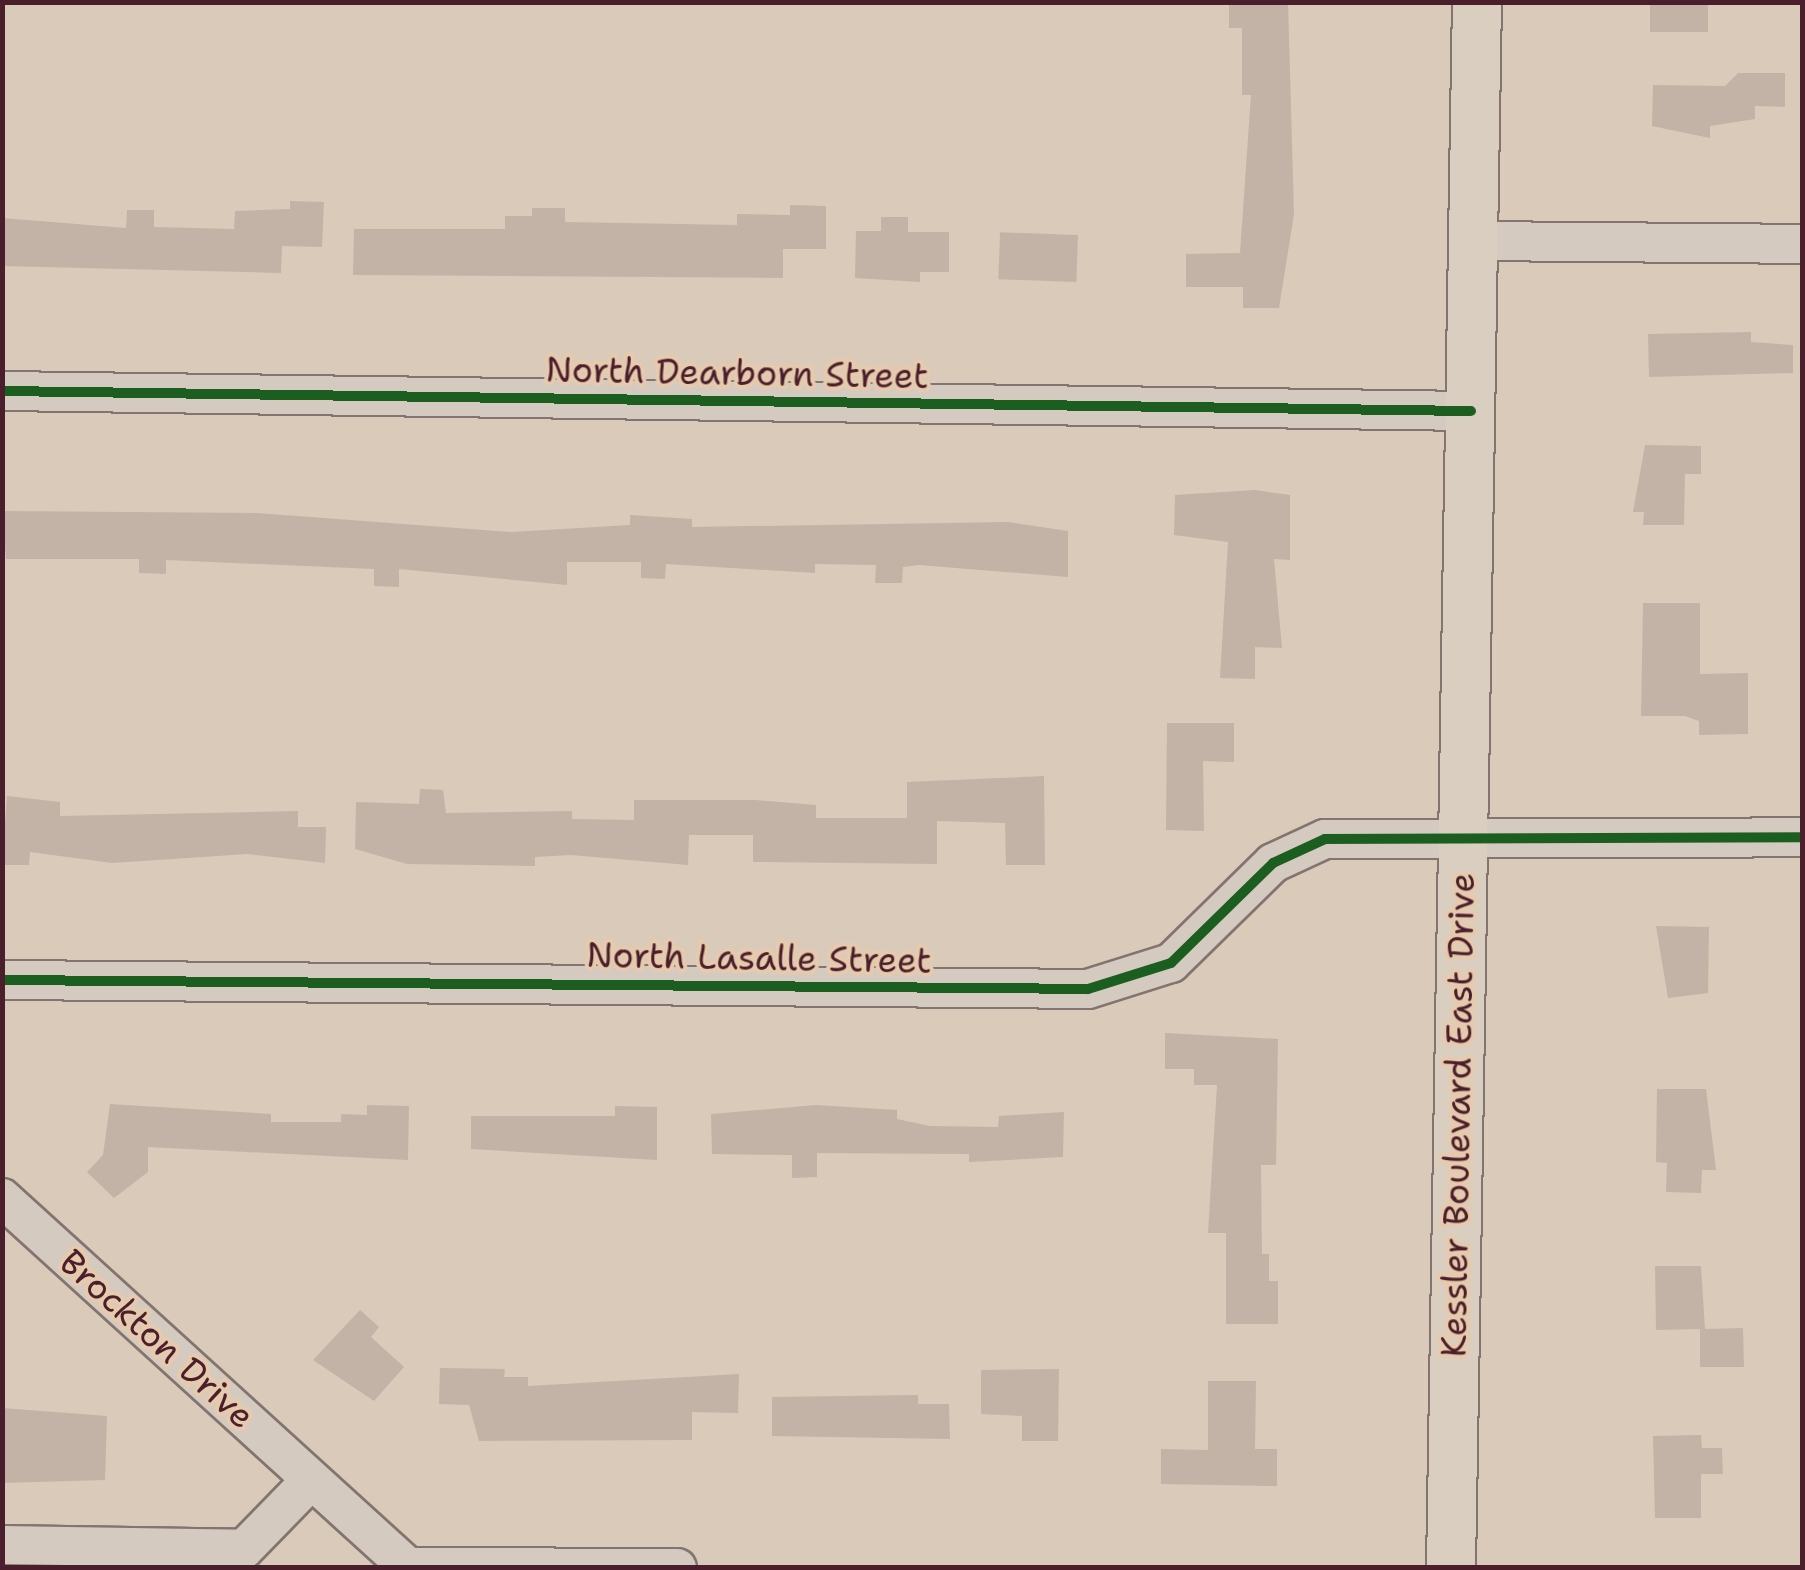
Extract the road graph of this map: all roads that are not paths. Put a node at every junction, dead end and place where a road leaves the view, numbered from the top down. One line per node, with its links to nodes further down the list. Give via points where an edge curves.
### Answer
1 (1477, 2): 2 (main road, Kessler Boulevard East Drive)
2 (1473, 241): 3 (street); 5 (main road, Kessler Boulevard East Drive)
3 (1802, 244)
4 (2, 391): 5 (street, North Dearborn Street)
5 (1472, 411): 6 (main road, Kessler Boulevard East Drive)
6 (1462, 837): 7 (street, North Lasalle Street); 8 (street, North Lasalle Street, via 1368,834 1311,844 1251,882 1183,955 1088,988); 13 (main road, Kessler Boulevard East Drive)
7 (1802, 837)
8 (2, 980)
9 (2, 1198): 10 (street, Brockton Drive)
10 (312, 1480): 11 (street, via 244,1549); 12 (street, Brockton Drive, via 408,1567)
11 (2, 1545)
12 (677, 1568)
13 (1451, 1568)

